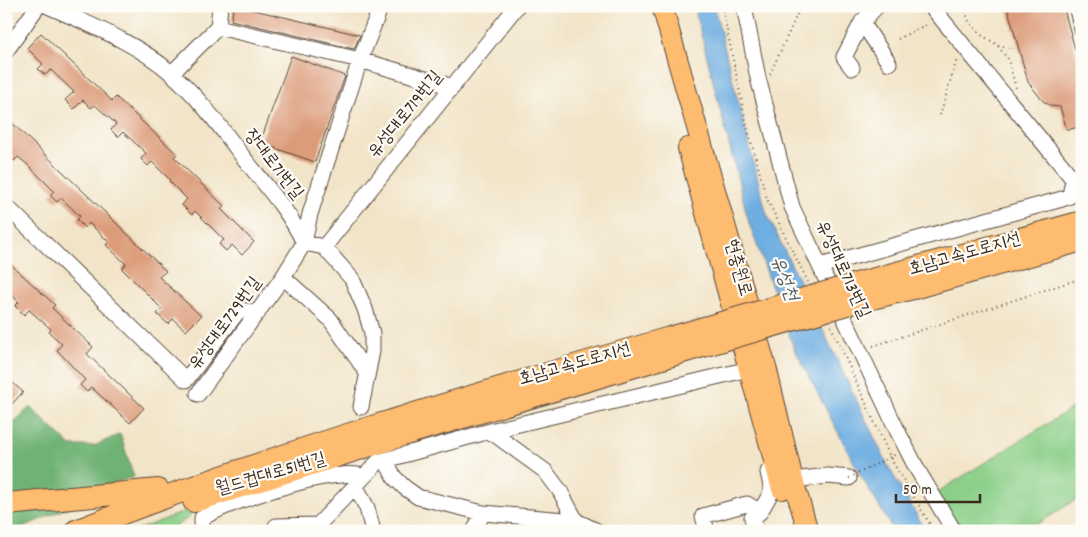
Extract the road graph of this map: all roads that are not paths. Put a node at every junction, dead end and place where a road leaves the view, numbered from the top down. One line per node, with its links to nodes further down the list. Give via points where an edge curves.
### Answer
1 (38, 6): 15 (street)
2 (48, 6): 19 (street, 장대로71번길, via 146,54)
3 (220, 6): 13 (street)
4 (381, 6): 16 (street, 유성대로729번길)
5 (517, 6): 20 (street, 유성대로719번길)
6 (649, 6): 31 (main road, 현충원로)
7 (662, 6): 40 (main road, 현충원로, via 767,370)
8 (744, 6): 26 (street, 유성대로713번길, via 758,78 792,206)
9 (877, 6): 12 (street)
10 (1076, 6): 14 (street)
11 (936, 12): 26 (street, via 1073,179 1070,196)
12 (862, 22): 17 (street); 18 (street, via 844,56)
13 (218, 26): 16 (street); 19 (street)
14 (1082, 28)
15 (6, 50)
16 (360, 60): 20 (street); 24 (street, 유성대로729번길, via 310,214)
17 (889, 64)
18 (852, 68)
19 (172, 73): 24 (street, 장대로71번길, via 216,122 295,223)
20 (452, 87): 25 (street, 유성대로719번길)
21 (6, 206): 29 (street, via 186,380 239,310)
22 (1082, 222): 28 (highway, 호남고속도로지선)
23 (1082, 240): 28 (highway, 호남고속도로지선, via 917,287)
24 (304, 243): 25 (street); 27 (street, 유성대로729번길)
25 (324, 247): 32 (street, via 352,279 365,309 372,333)
26 (820, 266): 58 (street, 유성대로713번길, via 917,469)
27 (283, 277): 29 (street, 유성대로729번길); 32 (street, 유성대로729번길, via 330,319)
28 (845, 296): 30 (highway, 호남고속도로지선, bridge)
29 (258, 313): 33 (street, 유성대로729번길)
30 (721, 332): 41 (highway, 호남고속도로지선, via 409,414); 49 (highway, 호남고속도로지선, via 180,506)
31 (749, 370): 35 (street); 36 (main road, 현충원로)
32 (367, 374): 34 (street)
33 (198, 394)
34 (361, 406)
35 (490, 430): 37 (street); 45 (street, via 544,471 560,491)
36 (772, 454): 43 (street, via 768,473 772,491); 56 (main road, 현충원로)
37 (380, 459): 39 (street); 44 (street, via 394,477 418,497)
38 (849, 478): 40 (street, via 828,476)
39 (360, 480): 47 (street); 50 (street, 월드컵대로51번길, via 342,474 315,479 219,509 202,518); 51 (street)
40 (793, 480): 57 (main road, 현충원로)
41 (189, 487): 42 (highway); 48 (highway, 호남고속도로지선)
42 (6, 504)
43 (760, 512): 54 (street, via 748,504 703,516); 55 (street, via 752,518)
44 (483, 513): 45 (street); 52 (street)
45 (576, 521): 53 (street)
46 (276, 526): 47 (street)
47 (318, 528)
48 (76, 531)
49 (116, 531)
50 (202, 531)
51 (373, 531)
52 (474, 531)
53 (597, 531)
54 (707, 531)
55 (756, 531)
56 (795, 531)
57 (808, 531)
58 (954, 531)

